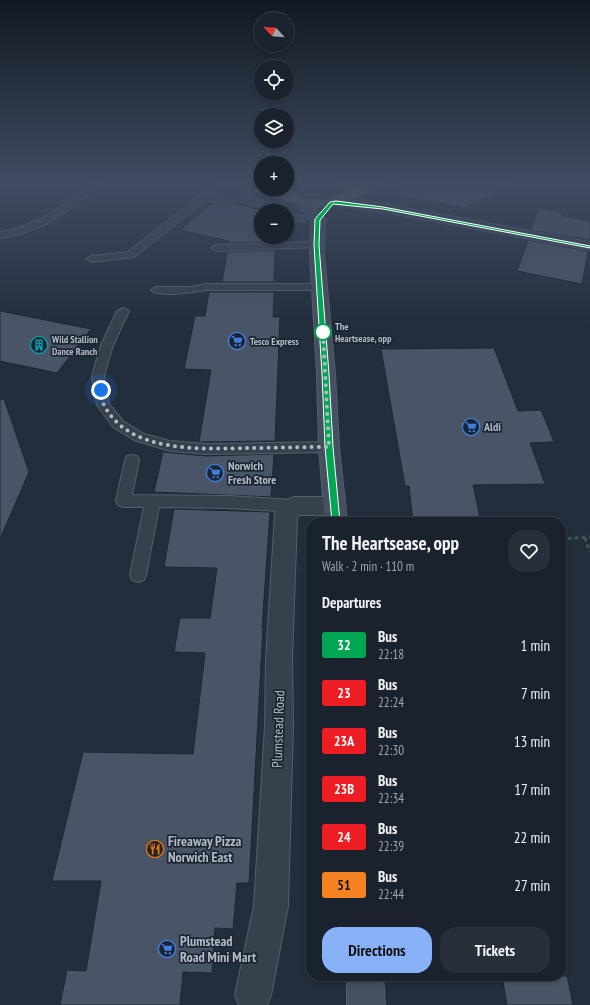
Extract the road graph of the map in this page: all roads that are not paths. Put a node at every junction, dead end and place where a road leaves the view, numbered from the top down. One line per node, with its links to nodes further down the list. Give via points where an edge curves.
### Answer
1 (28, 230): 5 (lane)
2 (163, 230): 9 (lane, via 131,255)
3 (313, 230): 6 (main road)
4 (502, 230): 7 (street)
5 (0, 235)
6 (316, 245): 8 (lane); 10 (main road)
7 (590, 246)
8 (216, 248)
9 (91, 259)
10 (319, 287): 11 (lane, via 206,287 191,290); 13 (main road)
11 (156, 290)
12 (123, 311): 13 (lane, via 107,345 98,376 103,405 118,424 139,437 170,446 206,449)
13 (329, 447): 17 (main road)
14 (132, 460): 15 (lane, via 123,501)
15 (153, 501): 16 (lane, via 229,502); 18 (lane)
16 (290, 510): 17 (street); 20 (street, Plumstead Road, via 279,660 279,726 271,906)
17 (336, 514)
18 (138, 575)
19 (365, 981): 21 (main road)
20 (253, 995)
21 (366, 1005)

